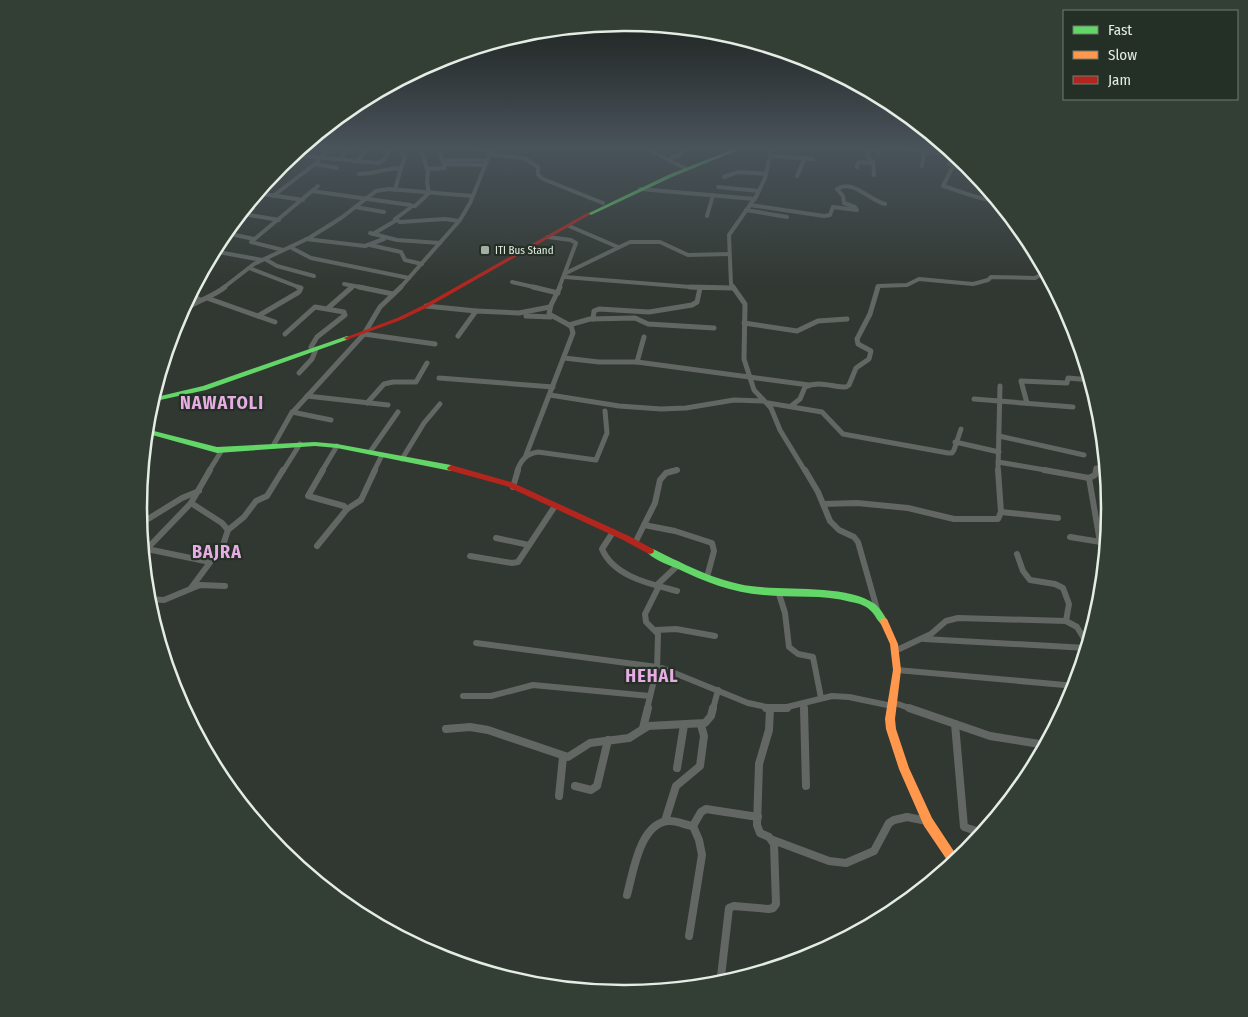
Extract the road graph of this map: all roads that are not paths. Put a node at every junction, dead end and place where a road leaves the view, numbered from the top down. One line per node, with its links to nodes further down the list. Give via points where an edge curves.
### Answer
1 (276, 193): 17 (street)
2 (310, 193): 21 (street)
3 (329, 193): 19 (street)
4 (374, 193): 19 (street)
5 (424, 193): 15 (street)
6 (577, 193): 23 (street)
7 (627, 193): 23 (street)
8 (631, 193): 36 (street)
9 (694, 193): 16 (street)
10 (758, 193): 20 (street)
11 (841, 193): 25 (street, via 844,203 857,210 833,207 830,215 824,216)
12 (864, 193): 24 (street)
13 (972, 193): 22 (street)
14 (265, 194): 17 (street)
15 (429, 194): 18 (street); 26 (street)
16 (713, 195): 20 (street); 31 (street)
17 (273, 196): 21 (street)
18 (472, 196): 35 (street)
19 (366, 199): 26 (street); 27 (street)
20 (755, 199): 25 (street)
21 (304, 200): 33 (street)
22 (988, 200)
23 (603, 204): 54 (street)
24 (885, 204)
25 (750, 205): 28 (street)
26 (411, 206): 34 (street)
27 (355, 207): 29 (street); 41 (street)
28 (746, 210): 32 (street); 50 (street, via 730,231)
29 (384, 212)
30 (248, 214): 33 (street)
31 (707, 216)
32 (787, 217)
33 (279, 220): 40 (street)
34 (395, 220): 35 (street, via 404,223 445,219); 42 (street, via 372,234)
35 (459, 221): 44 (street)
36 (569, 226): 38 (street); 47 (street)
37 (233, 235): 40 (street)
38 (548, 237): 54 (street); 55 (street, via 576,243)
39 (639, 237): 43 (street)
40 (254, 239): 48 (street, via 252,243)
41 (306, 239): 45 (street); 46 (street)
42 (384, 239): 44 (street); 45 (street)
43 (630, 242): 47 (street); 50 (street, via 660,242 688,255)
44 (440, 243): 52 (street)
45 (370, 245): 52 (street, via 401,252 404,260)
46 (290, 247): 48 (street); 59 (street, via 307,257)
47 (618, 247): 55 (street)
48 (283, 250): 51 (street)
49 (221, 252): 51 (street)
50 (728, 254): 64 (street)
51 (264, 259): 53 (street); 57 (street, via 291,272)
52 (422, 264): 59 (street)
53 (249, 268): 68 (street); 75 (street, via 301,288)
54 (487, 270): 58 (street)
55 (565, 275): 63 (street); 65 (street)
56 (1040, 275): 97 (street, via 1024,279 991,277 973,284 919,279 907,285 878,286 870,314 857,339 858,344 870,352 870,359 856,368 846,387 820,383)
57 (314, 276)
58 (476, 276): 71 (street); 84 (street)
59 (409, 278): 66 (street)
60 (512, 282): 65 (street)
61 (344, 284): 62 (street)
62 (354, 286): 66 (street); 73 (street)
63 (700, 288): 64 (street); 78 (street, via 697,302 692,305 649,312 599,309 594,311)
64 (733, 288): 81 (street, via 745,304)
65 (558, 293): 72 (street)
66 (393, 294): 84 (street, via 380,306)
67 (196, 298): 69 (street)
68 (207, 298): 69 (street); 75 (street)
69 (200, 300): 70 (street)
70 (193, 304)
71 (426, 306): 74 (street); 84 (street)
72 (550, 307): 74 (street, via 519,313); 77 (street)
73 (328, 308): 85 (street, via 312,308); 89 (street, via 345,315 316,337)
74 (476, 311): 86 (street)
75 (258, 316): 80 (street)
76 (526, 316): 77 (street)
77 (552, 317): 82 (street)
78 (594, 319): 82 (street); 83 (street, via 638,318 648,324)
79 (847, 319): 81 (street, via 818,321 797,332)
80 (274, 322)
81 (744, 322): 94 (street, via 743,348)
82 (569, 325): 90 (street, via 573,333)
83 (714, 328)
84 (366, 331): 88 (street); 89 (street); 102 (street)
85 (285, 334)
86 (458, 336)
87 (644, 337): 91 (street)
88 (435, 344)
89 (313, 348): 93 (street, via 312,359); 101 (street, via 204,388)
90 (564, 358): 91 (street); 99 (street)
91 (637, 362): 94 (street)
92 (427, 363): 106 (street, via 416,382 388,381)
93 (299, 373)
94 (749, 376): 97 (street); 105 (street, via 757,395)
95 (439, 378): 99 (street)
96 (1083, 379): 107 (street, via 1068,378 1067,383 1020,381)
97 (809, 385): 110 (street)
98 (1000, 386): 104 (street)
99 (553, 387): 100 (street)
100 (550, 395): 105 (street, via 661,409 734,400); 127 (street)
101 (160, 396)
102 (307, 396): 106 (street); 113 (street)
103 (974, 399): 104 (street)
104 (1000, 401): 107 (street); 118 (street)
105 (766, 402): 110 (street); 137 (street)
106 (367, 403): 109 (street)
107 (1027, 403): 111 (street)
108 (440, 404): 129 (street)
109 (388, 405)
110 (791, 406): 119 (street, via 822,412 830,417 839,432 850,435 948,454 954,451)
111 (1073, 407)
112 (605, 411): 127 (street, via 607,433 596,460 548,452)
113 (292, 412): 115 (street); 121 (street)
114 (398, 412): 124 (street)
115 (331, 420)
116 (961, 429): 119 (street)
117 (153, 434): 123 (street)
118 (999, 436): 125 (street); 128 (street)
119 (955, 442): 125 (street)
120 (300, 444): 121 (street); 122 (street); 144 (street, via 267,496 256,501)
121 (274, 446): 123 (street)
122 (337, 446): 124 (street); 139 (street, via 308,496)
123 (222, 450): 135 (street)
124 (370, 452): 126 (street)
125 (999, 452): 130 (street)
126 (382, 455): 129 (street); 139 (street, via 361,500)
127 (526, 455): 134 (street)
128 (1084, 455)
129 (402, 459): 134 (street, via 477,475)
130 (998, 462): 133 (street); 140 (street)
131 (1099, 468): 133 (street)
132 (677, 470): 143 (street, via 666,473 660,480 655,504)
133 (1089, 478): 145 (street)
134 (513, 487): 138 (street)
135 (199, 491): 136 (street); 142 (street)
136 (191, 503): 144 (street); 153 (street)
137 (823, 504): 140 (street, via 857,503 908,508 954,519 993,520 998,519); 166 (street, via 834,526 858,542)
138 (555, 506): 146 (street); 151 (street)
139 (347, 509): 152 (street)
140 (1001, 512): 141 (street)
141 (1058, 518)
142 (147, 519)
143 (644, 525): 150 (street); 159 (street, via 712,543 714,551)
144 (228, 530): 157 (street, via 223,545)
145 (1100, 530)
146 (613, 532): 150 (street); 161 (street, via 602,549 606,557 631,577)
147 (1070, 537): 149 (street)
148 (496, 538): 151 (street)
149 (1100, 542)
150 (635, 543): 158 (street)
151 (529, 545): 156 (street, via 515,563)
152 (317, 546)
153 (149, 547)
154 (149, 552): 157 (street)
155 (1017, 554): 167 (street, via 1023,572 1030,580 1058,584 1064,588 1070,602)
156 (470, 556)
157 (210, 562): 162 (street)
158 (677, 566): 159 (street); 161 (street)
159 (707, 577): 164 (street, via 758,592)
160 (225, 586): 162 (street)
161 (658, 586): 163 (street); 168 (street, via 645,614 646,622)
162 (191, 588): 165 (street, via 164,600)
163 (677, 591)
164 (780, 594): 166 (street, via 850,597 872,606); 181 (street, via 789,647 798,654 814,657)
165 (156, 600)
166 (878, 613): 174 (street, via 893,638)
167 (1066, 622): 170 (street, via 1077,627); 171 (street, via 958,618 946,621)
168 (656, 630): 169 (street, via 676,629); 175 (street, via 659,639)
169 (715, 636)
170 (1083, 638)
171 (922, 639): 173 (street); 174 (street)
172 (476, 643): 175 (street)
173 (1081, 647)
174 (895, 652): 176 (street)
175 (657, 669): 178 (street, via 668,669); 180 (street)
176 (897, 670): 177 (street); 183 (street)
177 (1067, 685)
178 (718, 690): 184 (street); 187 (street, via 709,720)
179 (463, 696): 180 (street, via 491,696 533,685)
180 (650, 696): 188 (street)
181 (821, 698): 182 (street); 183 (street, via 842,696)
182 (804, 703): 184 (street); 195 (street)
183 (892, 704): 185 (street); 199 (street, via 891,729 904,769)
184 (770, 709): 197 (street, via 769,730 758,764)
185 (955, 724): 191 (street, via 990,736); 201 (street, via 964,826)
186 (684, 725): 187 (street); 188 (street); 193 (street)
187 (701, 725): 198 (street, via 704,736 700,766 676,786)
188 (642, 728): 190 (street, via 629,738)
189 (446, 729): 192 (street, via 488,730)
190 (608, 740): 192 (street, via 590,743 568,757); 194 (street, via 597,786 591,790)
191 (1039, 744)
192 (563, 756): 196 (street)
193 (676, 768)
194 (575, 786)
195 (806, 786)
196 (559, 796)
197 (758, 817): 200 (street, via 706,809); 202 (street, via 760,833)
198 (665, 821): 200 (street); 204 (street, via 651,828 642,841)
199 (928, 822): 202 (street, via 909,817 897,818 889,823 874,851 846,863 829,861); 203 (street)
200 (693, 826): 205 (street, via 700,840 702,855)
201 (976, 830)
202 (773, 840): 206 (street, via 776,904 769,909 729,908)
203 (951, 855)
204 (627, 895)
205 (689, 936)
206 (721, 976)

